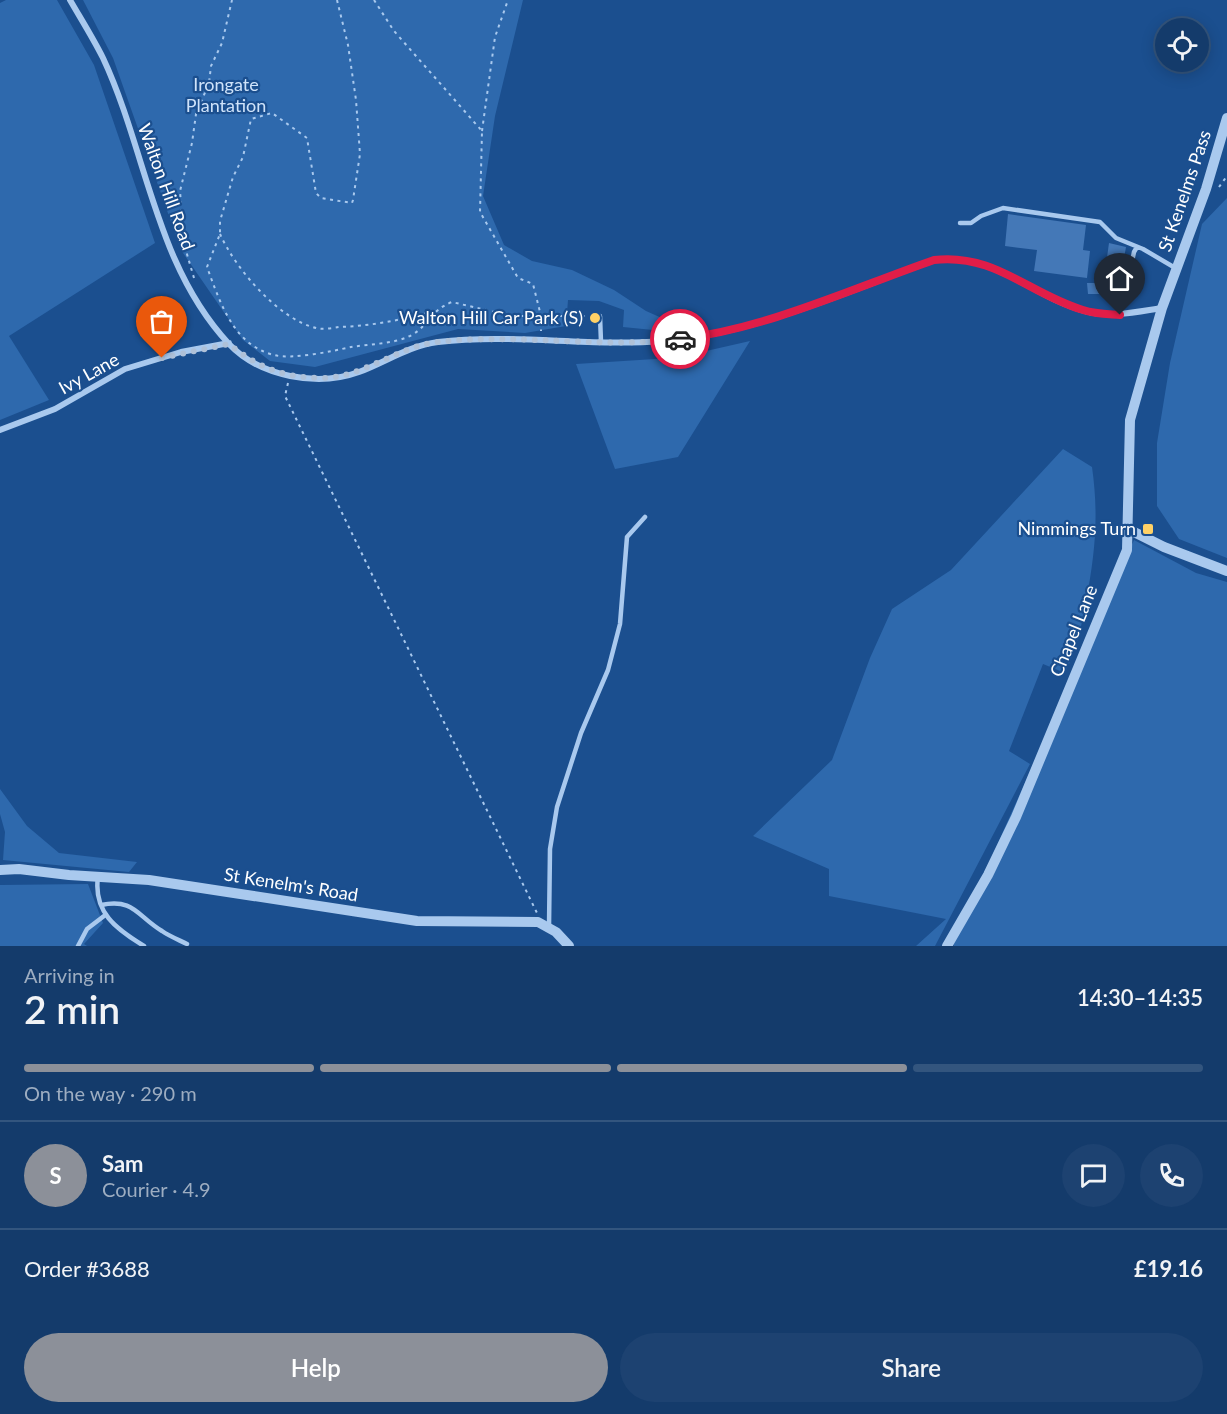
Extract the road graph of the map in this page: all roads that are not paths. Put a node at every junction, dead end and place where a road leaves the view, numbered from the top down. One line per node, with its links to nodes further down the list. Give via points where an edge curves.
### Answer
1 (70, 0): 10 (street, Walton Hill Road, via 103,59 173,256)
2 (1227, 118): 5 (street, St Kenelms Pass)
3 (960, 223): 4 (lane, via 971,223 1003,208 1100,222 1116,238)
4 (1137, 247): 5 (lane); 6 (lane)
5 (1176, 269): 7 (street, St Kenelms Pass)
6 (1129, 276)
7 (1162, 308): 9 (street, Walton Hill Road, via 1120,315 1084,311 981,263 955,257 934,260 760,322 711,335); 13 (street, Chapel Lane, via 1130,420)
8 (600, 316): 9 (lane)
9 (601, 342): 10 (street, Walton Hill Road, via 436,342 361,371 320,378 272,371 255,364)
10 (229, 344): 11 (street, Ivy Lane, via 181,352 125,369 55,409)
11 (0, 430)
12 (645, 517): 19 (lane, via 627,537 620,624 608,670 581,733 558,807 550,849)
13 (1128, 530): 14 (street); 24 (street, Chapel Lane, via 1127,550 1016,817)
14 (1227, 571)
15 (0, 870): 16 (street, St Kenelm's Road, via 19,868)
16 (98, 877): 17 (lane); 19 (street, St Kenelm's Road, via 149,880 417,921 538,922)
17 (101, 905): 18 (lane); 20 (lane, via 118,902 133,907 161,931)
18 (104, 916): 21 (lane, via 87,929); 22 (lane)
19 (549, 927): 23 (street, St Kenelm's Road)
20 (187, 944)
21 (78, 946)
22 (144, 946)
23 (569, 946)
24 (947, 946)

